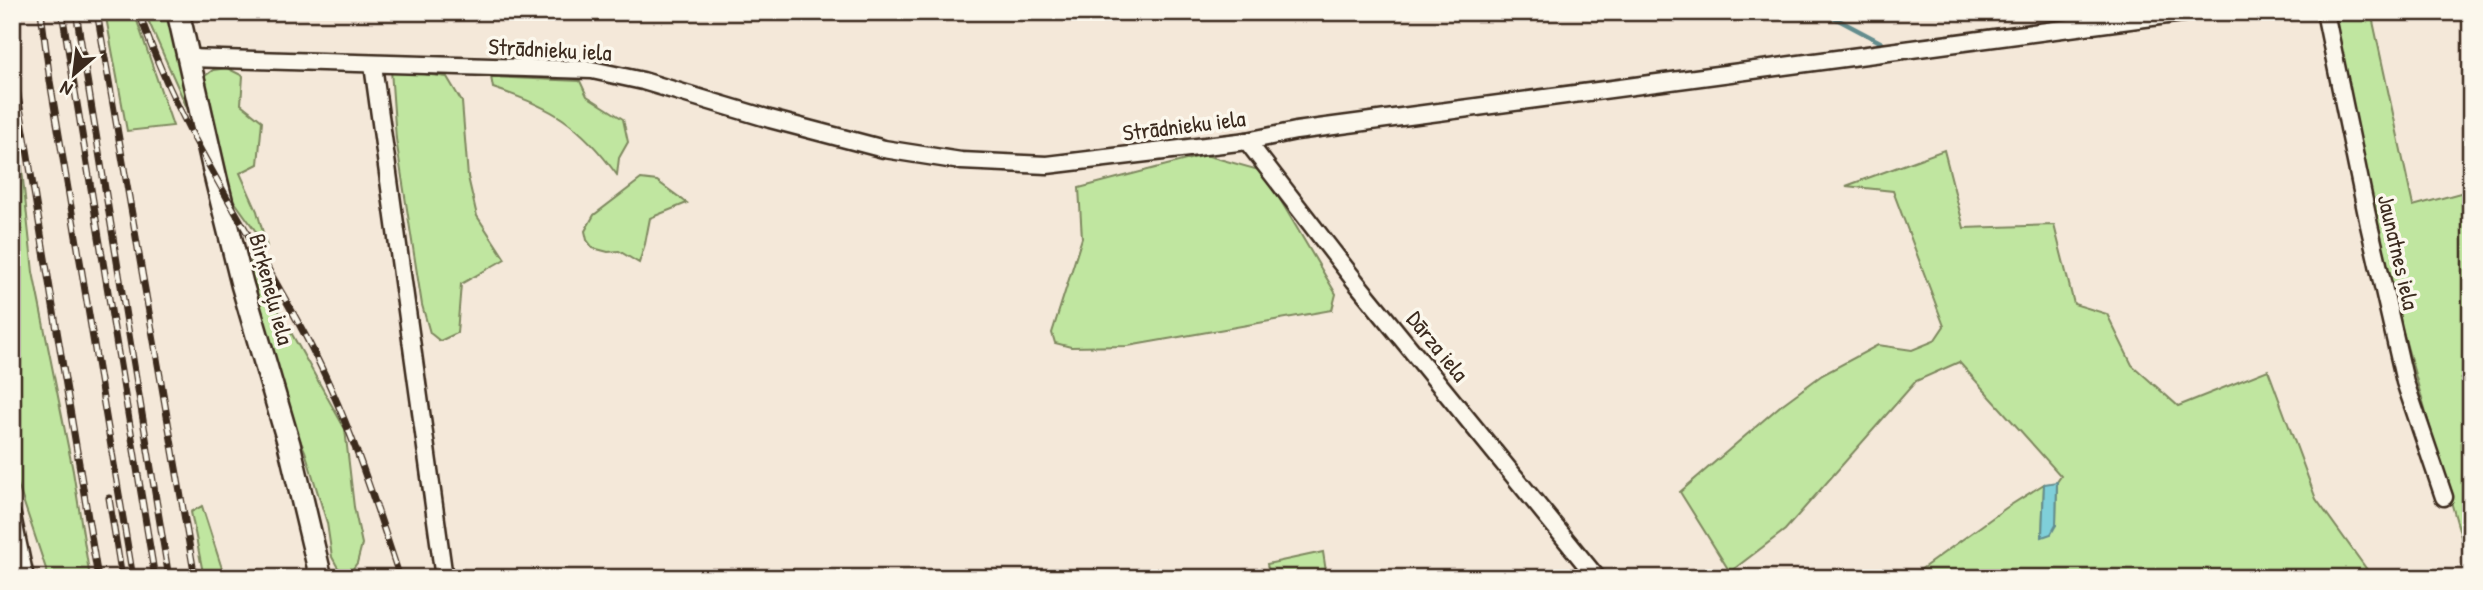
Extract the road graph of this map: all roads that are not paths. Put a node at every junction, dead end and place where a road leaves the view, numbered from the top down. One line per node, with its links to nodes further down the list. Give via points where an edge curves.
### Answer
1 (178, 12): 4 (main road, Birķeneļu iela)
2 (2190, 12): 6 (street, Strādnieku iela)
3 (2325, 12): 7 (street, Jaunatnes iela, via 2405,382)
4 (188, 58): 5 (street, Strādnieku iela); 10 (main road, Birķeneļu iela, via 242,284 289,444)
5 (373, 65): 6 (street, Strādnieku iela, via 593,70 884,149 961,161 1047,165); 11 (street)
6 (1247, 141): 12 (street, Dārza iela)
7 (2444, 498)
8 (12, 516): 9 (street)
9 (25, 578)
10 (321, 578)
11 (444, 578)
12 (1597, 578)

